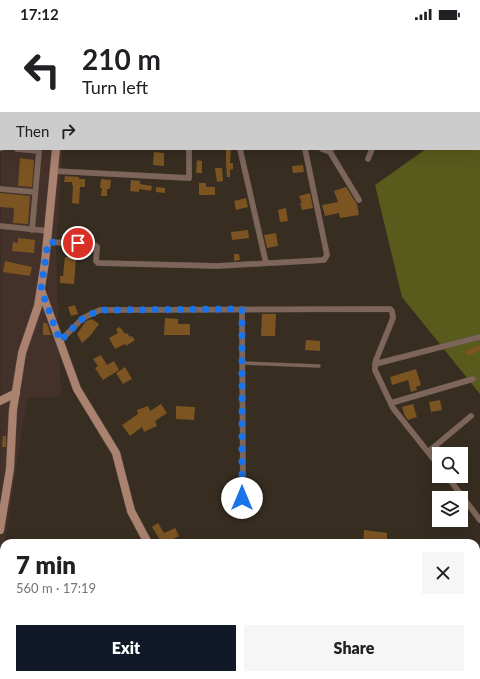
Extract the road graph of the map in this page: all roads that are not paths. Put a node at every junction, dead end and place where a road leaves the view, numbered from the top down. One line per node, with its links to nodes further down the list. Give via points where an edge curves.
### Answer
1 (28, 150): 11 (street, via 39,151)
2 (56, 150): 9 (main road)
3 (189, 150): 9 (street, via 189,178)
4 (240, 150): 17 (street)
5 (304, 150): 17 (street, via 326,258)
6 (330, 150): 12 (street)
7 (372, 150): 8 (street)
8 (368, 159)
9 (54, 171): 15 (main road)
10 (0, 188): 11 (street)
11 (36, 192): 14 (street)
12 (359, 200)
13 (0, 226): 14 (street)
14 (32, 230): 15 (street)
15 (49, 232): 16 (main road)
16 (48, 242): 17 (street, via 93,244 97,247 98,263 217,266); 18 (main road)
17 (266, 263)
18 (41, 289): 21 (main road); 26 (main road, via 22,353)
19 (242, 309): 21 (street, via 100,310 83,318); 22 (street); 23 (street, via 390,309 393,318)
20 (480, 337): 23 (street)
21 (60, 341): 36 (main road, via 78,389 116,453 131,511)
22 (242, 363): 24 (lane); 33 (street)
23 (375, 364): 28 (street, via 375,370)
24 (319, 366)
25 (473, 379): 28 (street)
26 (16, 393): 27 (main road); 35 (main road, via 10,469)
27 (0, 401)
28 (391, 403): 30 (street)
29 (471, 416): 30 (street)
30 (428, 452): 31 (street)
31 (432, 457)
32 (452, 483): 34 (street)
33 (242, 498)
34 (480, 520)
35 (0, 530)
36 (146, 539)

